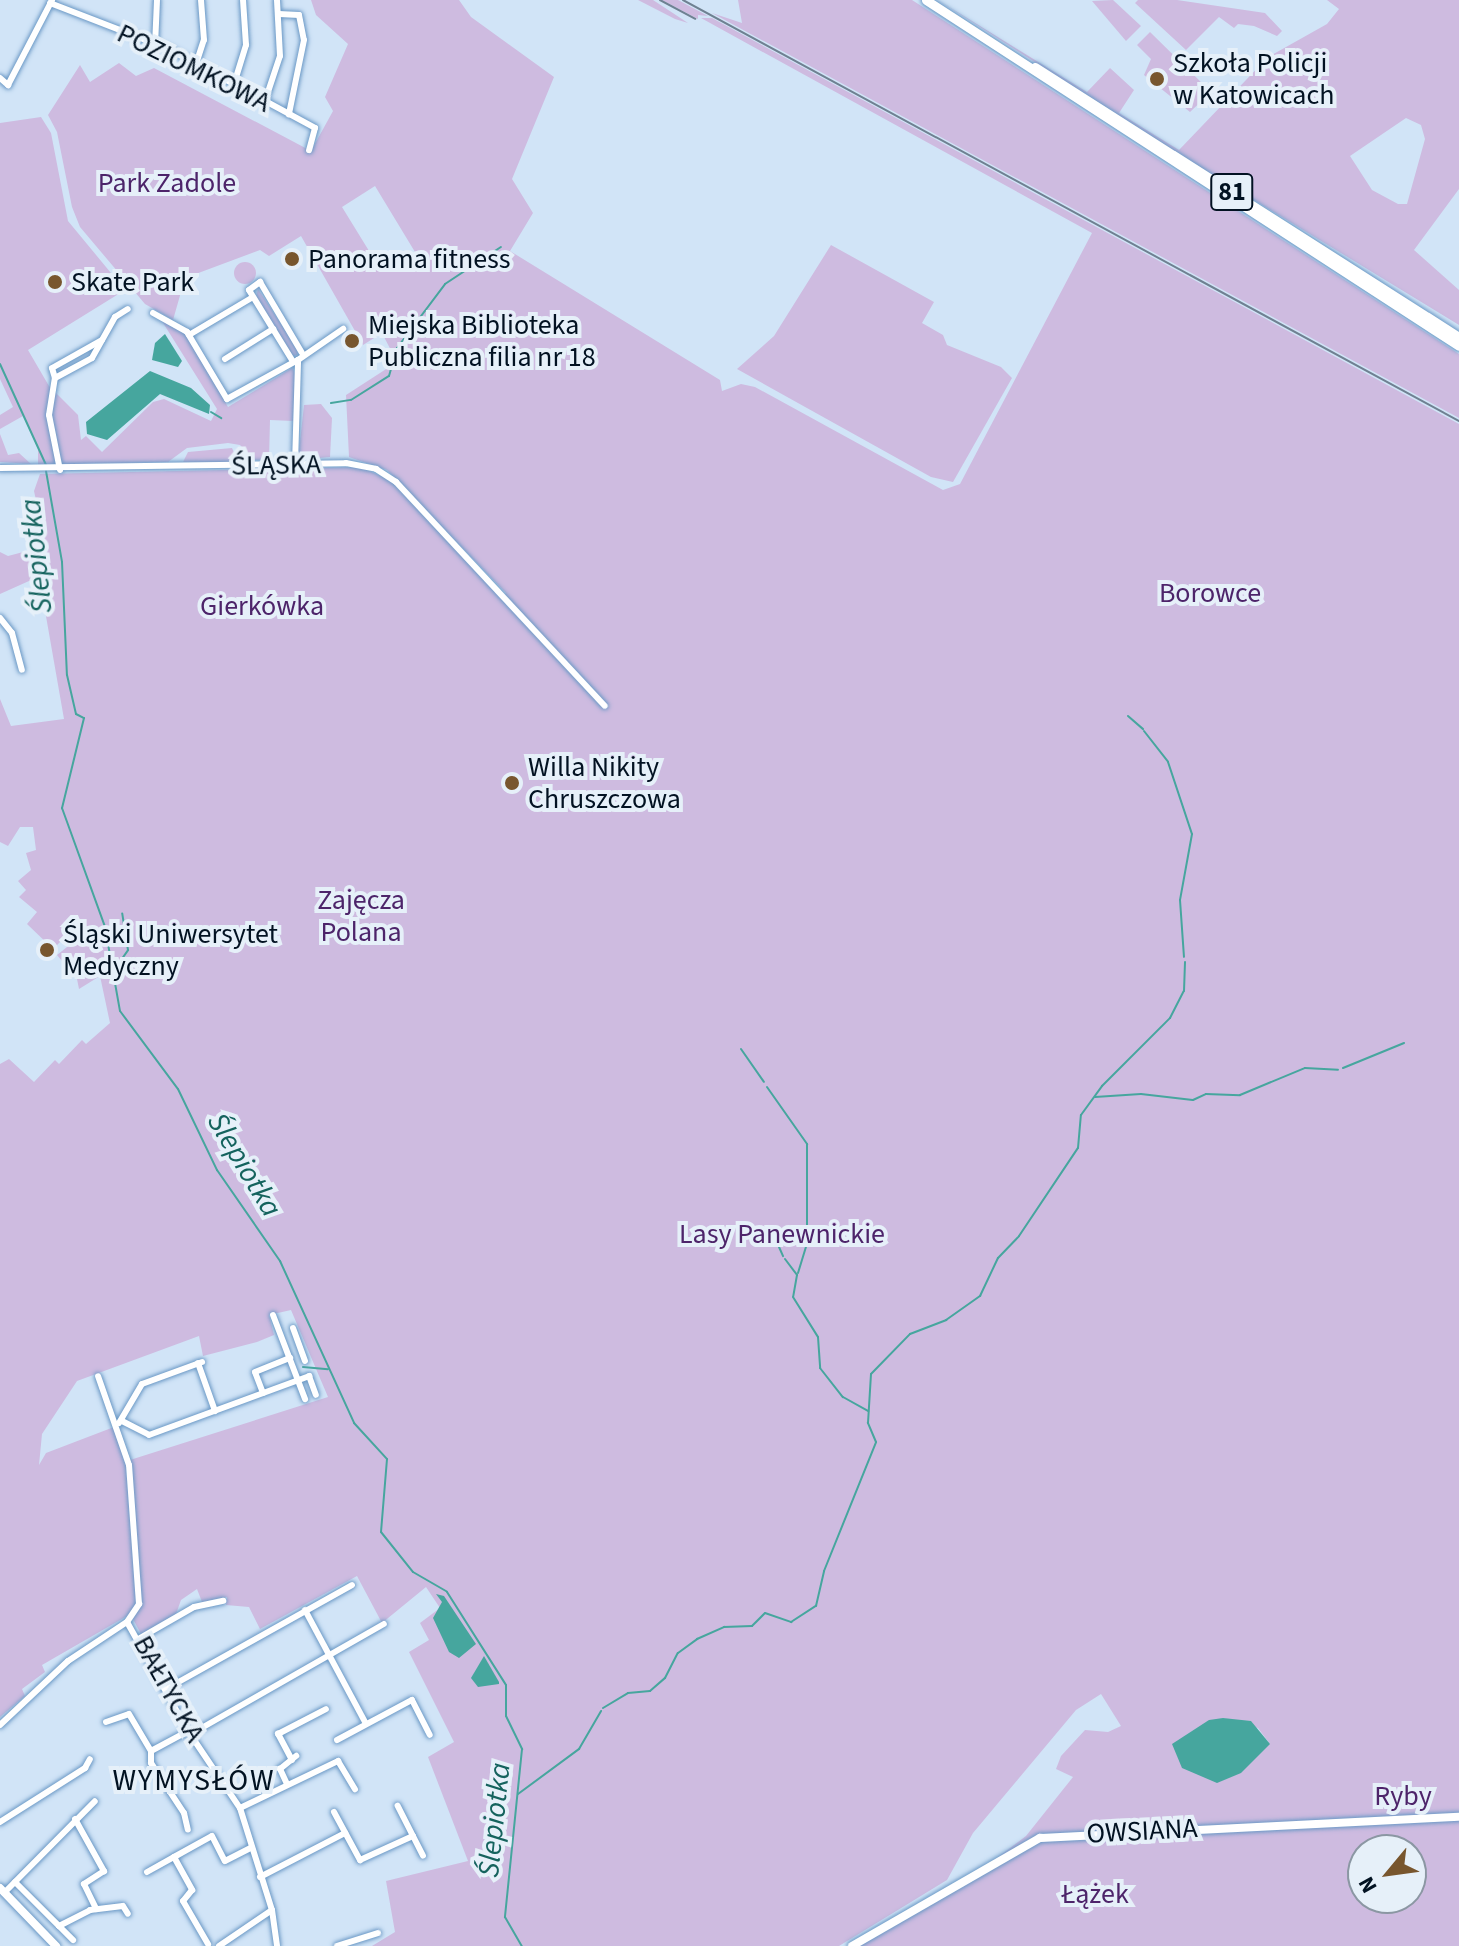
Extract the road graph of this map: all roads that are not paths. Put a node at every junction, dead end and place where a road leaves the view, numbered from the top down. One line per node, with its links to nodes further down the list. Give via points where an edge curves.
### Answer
1 (157, 0): 8 (street)
2 (201, 0): 10 (street, via 204,40)
3 (243, 0): 12 (street, via 246,45)
4 (277, 0): 7 (street)
5 (926, 0): 9 (main road, 81)
6 (51, 2): 8 (street, POZIOMKOWA); 11 (street, via 8,85)
7 (279, 14): 13 (street, via 280,56); 14 (street, via 299,15 304,40)
8 (155, 46): 10 (street, POZIOMKOWA)
9 (1004, 50): 22 (main road, 81); 23 (main road, 81)
10 (196, 64): 12 (street, POZIOMKOWA)
11 (0, 78)
12 (234, 84): 13 (street, POZIOMKOWA)
13 (265, 101): 14 (street, POZIOMKOWA)
14 (289, 114): 15 (street, POZIOMKOWA, via 315,128)
15 (309, 150)
16 (253, 297): 19 (street); 21 (street); 24 (street, via 249,290 260,282)
17 (128, 309): 28 (street, via 115,317 92,358 55,378 49,415)
18 (153, 313): 21 (street)
19 (273, 329): 24 (street); 25 (street)
20 (343, 329): 24 (street)
21 (188, 333): 24 (street, via 227,399)
22 (1459, 337)
23 (1459, 346)
24 (297, 358): 26 (street)
25 (225, 359)
26 (295, 464): 28 (street, ŚLĄSKA); 31 (street, ŚLĄSKA, via 357,464 384,473)
27 (0, 468): 28 (street, ŚLĄSKA)
28 (60, 470)
29 (0, 618): 30 (street, via 12,633)
30 (22, 670)
31 (605, 706)
32 (273, 1315): 33 (street)
33 (283, 1340): 34 (street); 35 (street, via 294,1331)
34 (290, 1358): 37 (street); 38 (street, via 255,1372)
35 (305, 1361)
36 (98, 1376): 42 (street, BAŁTYCKA)
37 (298, 1380): 38 (street); 39 (street, via 309,1376); 40 (street)
38 (263, 1393): 41 (street)
39 (316, 1395)
40 (305, 1399)
41 (215, 1411): 42 (street, via 149,1435); 42 (street, via 200,1363 142,1384)
42 (119, 1423): 46 (street, BAŁTYCKA, via 130,1469 139,1604)
43 (352, 1585): 45 (street)
44 (223, 1601): 48 (street, via 194,1607)
45 (305, 1610): 49 (street); 50 (street)
46 (127, 1622): 48 (street, BAŁTYCKA); 54 (street, via 68,1661)
47 (384, 1624): 49 (street)
48 (140, 1638): 50 (street, BAŁTYCKA)
49 (331, 1657): 53 (street); 55 (street)
50 (166, 1689): 55 (street, BAŁTYCKA)
51 (326, 1709): 60 (street, via 278,1734 294,1758)
52 (106, 1722): 58 (street, BAŁTYCKA, via 129,1714)
53 (366, 1724): 56 (street, via 412,1700); 57 (street)
54 (0, 1725)
55 (189, 1732): 58 (street); 66 (street, BAŁTYCKA)
56 (430, 1735)
57 (337, 1740)
58 (151, 1751): 72 (street, BAŁTYCKA, via 151,1763 184,1813)
59 (90, 1759): 70 (street, via 85,1768)
60 (281, 1766): 61 (street); 62 (street)
61 (274, 1770)
62 (287, 1784): 63 (street, via 338,1761); 66 (street)
63 (355, 1789)
64 (95, 1801): 69 (street)
65 (398, 1806): 75 (street)
66 (240, 1808): 76 (street, BAŁTYCKA)
67 (334, 1812): 73 (street)
68 (1459, 1817): 90 (street, OWSIANA, via 1043,1837)
69 (75, 1819): 81 (street); 83 (street, via 104,1871 84,1884)
70 (0, 1822)
71 (207, 1828): 74 (street)
72 (188, 1830)
73 (345, 1833): 75 (street, via 360,1860); 80 (street)
74 (212, 1836): 76 (street, via 225,1861); 78 (street)
75 (413, 1836): 77 (street)
76 (250, 1848): 80 (street, BAŁTYCKA)
77 (423, 1856)
78 (174, 1857): 79 (street); 89 (street, via 192,1890 183,1901)
79 (147, 1872)
80 (260, 1877): 84 (street, BAŁTYCKA)
81 (15, 1882): 82 (street); 86 (street)
82 (2, 1891): 91 (street)
83 (96, 1909): 85 (street, via 123,1906); 86 (street)
84 (272, 1910): 92 (street); 93 (street, BAŁTYCKA)
85 (128, 1914)
86 (59, 1926): 88 (street)
87 (378, 1933): 94 (street)
88 (73, 1940)
89 (208, 1944)
90 (854, 1945)
91 (56, 1946)
92 (219, 1946)
93 (277, 1946)
94 (337, 1946)

